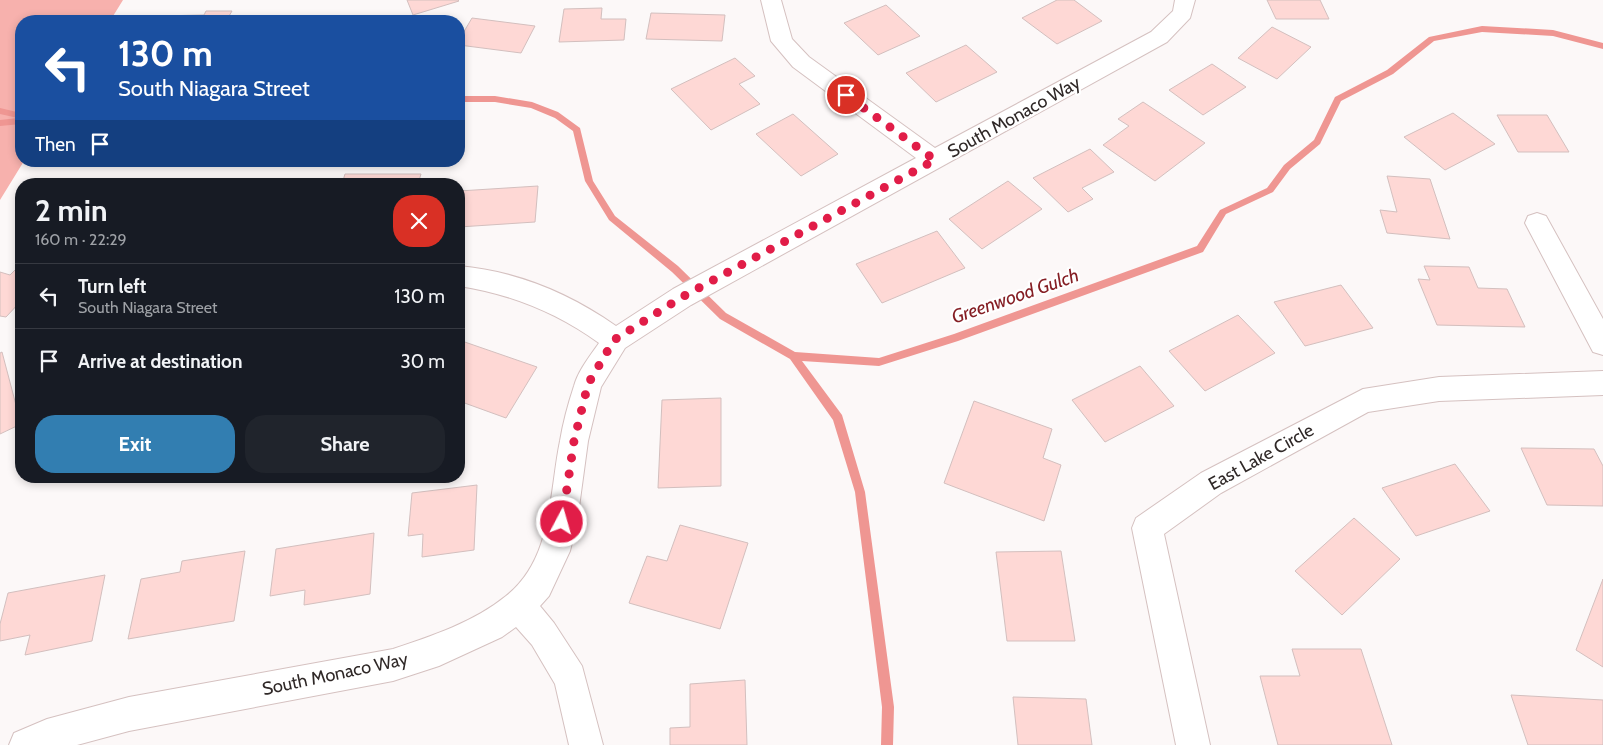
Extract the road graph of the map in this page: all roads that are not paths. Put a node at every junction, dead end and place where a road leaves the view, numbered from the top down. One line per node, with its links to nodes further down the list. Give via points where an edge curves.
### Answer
1 (771, 0): 3 (street, via 782,40 801,62)
2 (1185, 0): 3 (street, South Monaco Way, via 1183,13 1159,37)
3 (935, 160): 6 (street, South Monaco Way, via 682,297)
4 (1537, 223): 7 (street)
5 (465, 277): 6 (street, via 509,285 554,300)
6 (614, 340): 9 (street, South Monaco Way, via 588,384 574,441 555,551 538,586)
7 (1603, 344)
8 (1603, 383): 12 (street, East Lake Circle, via 1439,389 1363,401 1211,483 1147,528)
9 (519, 606): 10 (street, South Monaco Way, via 491,626 393,665 129,714 46,736); 11 (street, via 543,634 570,678)
10 (26, 745)
11 (586, 745)
12 (1193, 745)

